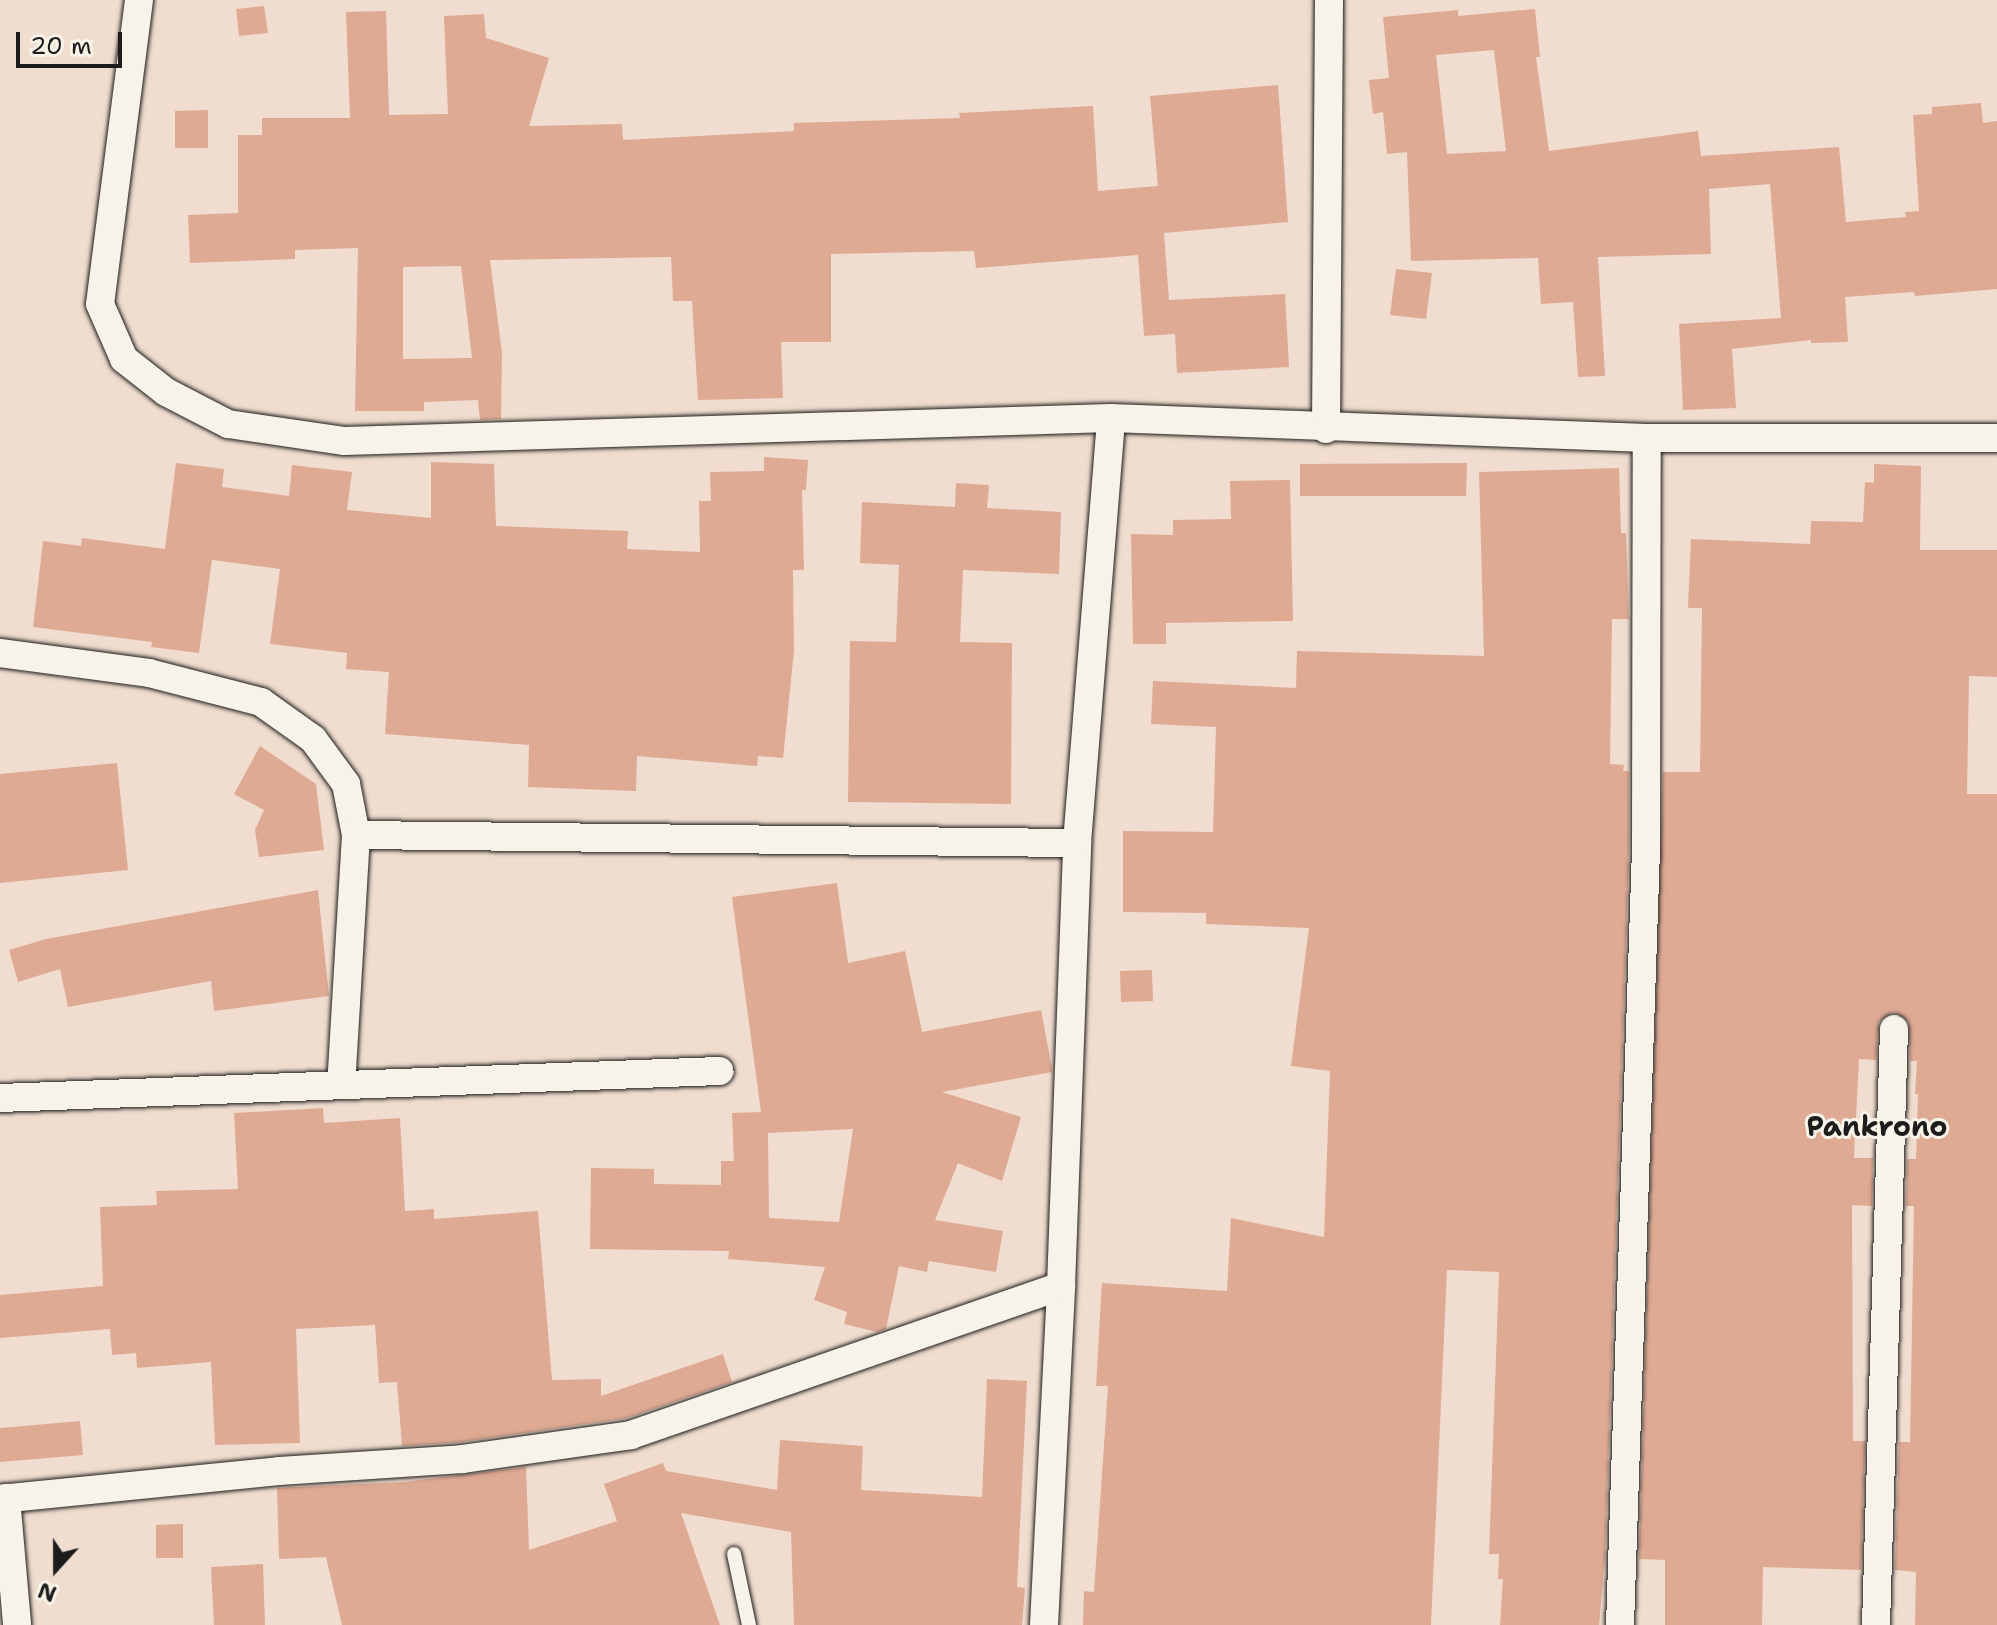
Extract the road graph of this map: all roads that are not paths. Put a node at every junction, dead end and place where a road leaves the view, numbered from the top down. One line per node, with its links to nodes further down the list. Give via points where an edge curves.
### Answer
1 (139, 0): 3 (street, via 100,304 124,359 166,392 228,424 345,441)
2 (1329, 0): 4 (street)
3 (1111, 418): 4 (street); 9 (street)
4 (1326, 429): 5 (street)
5 (1647, 438): 6 (street); 20 (street, via 1646,849)
6 (1997, 438)
7 (0, 653): 8 (street, via 149,673 261,702 313,739 346,784)
8 (356, 835): 9 (street); 12 (street)
9 (1077, 843): 14 (street)
10 (1894, 1029): 21 (street)
11 (719, 1071): 12 (street)
12 (341, 1085): 13 (street)
13 (0, 1098)
14 (1061, 1286): 15 (street, via 631,1435 463,1459); 19 (street)
15 (3, 1499): 17 (street)
16 (734, 1554): 18 (lane)
17 (17, 1625)
18 (749, 1625)
19 (1044, 1625)
20 (1620, 1625)
21 (1876, 1625)

